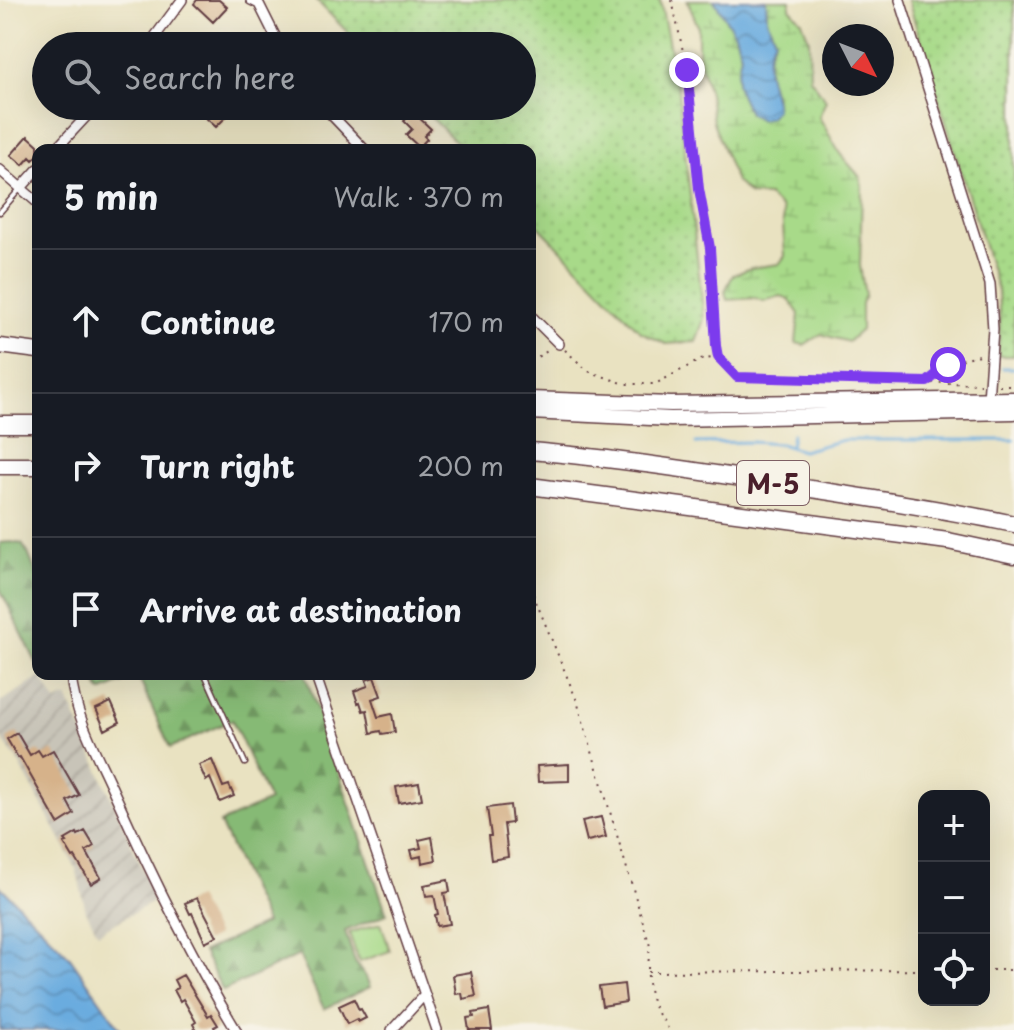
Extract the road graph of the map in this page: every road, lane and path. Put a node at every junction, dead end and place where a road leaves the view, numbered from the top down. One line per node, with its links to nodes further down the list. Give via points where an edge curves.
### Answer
1 (182, 0): 5 (street)
2 (251, 0): 6 (street, via 259,4)
3 (672, 0): 22 (path, via 687,70 710,248)
4 (900, 0): 20 (street, via 990,284)
5 (158, 32)
6 (273, 32)
7 (83, 120): 9 (street)
8 (336, 120): 10 (street)
9 (61, 144)
10 (359, 144)
11 (0, 170): 13 (street)
12 (32, 176): 13 (street)
13 (21, 188): 14 (street); 15 (lane)
14 (32, 198)
15 (0, 212)
16 (536, 321): 17 (street)
17 (559, 344): 21 (path); 22 (path, via 588,371 625,384 655,384 700,360)
18 (0, 346): 19 (main road)
19 (32, 350)
20 (991, 354): 23 (path, via 948,365); 25 (street)
21 (536, 357)
22 (718, 357): 23 (path, via 737,377)
23 (927, 382): 25 (path)
24 (1014, 385): 25 (path)
25 (988, 392): 26 (main road, via 671,404); 27 (main road)
26 (536, 399)
27 (1014, 399)
28 (536, 412): 29 (main road, via 671,419)
29 (1014, 412)
30 (0, 424): 31 (highway)
31 (32, 424)
32 (536, 452): 36 (highway, М-5, via 728,476)
33 (0, 466): 34 (highway)
34 (32, 466)
35 (536, 487): 37 (highway, М-5, via 948,541)
36 (1014, 524)
37 (1014, 555)
38 (536, 602): 46 (path, via 577,701 650,946)
39 (71, 680): 48 (street, via 82,722 153,878)
40 (208, 680): 42 (lane)
41 (317, 680): 47 (street)
42 (245, 763)
43 (918, 970): 46 (path)
44 (990, 970): 45 (path)
45 (1014, 970)
46 (647, 972): 51 (path, via 651,998)
47 (424, 995): 49 (street); 50 (street)
48 (236, 1030)
49 (392, 1030)
50 (437, 1030)
51 (669, 1030)

